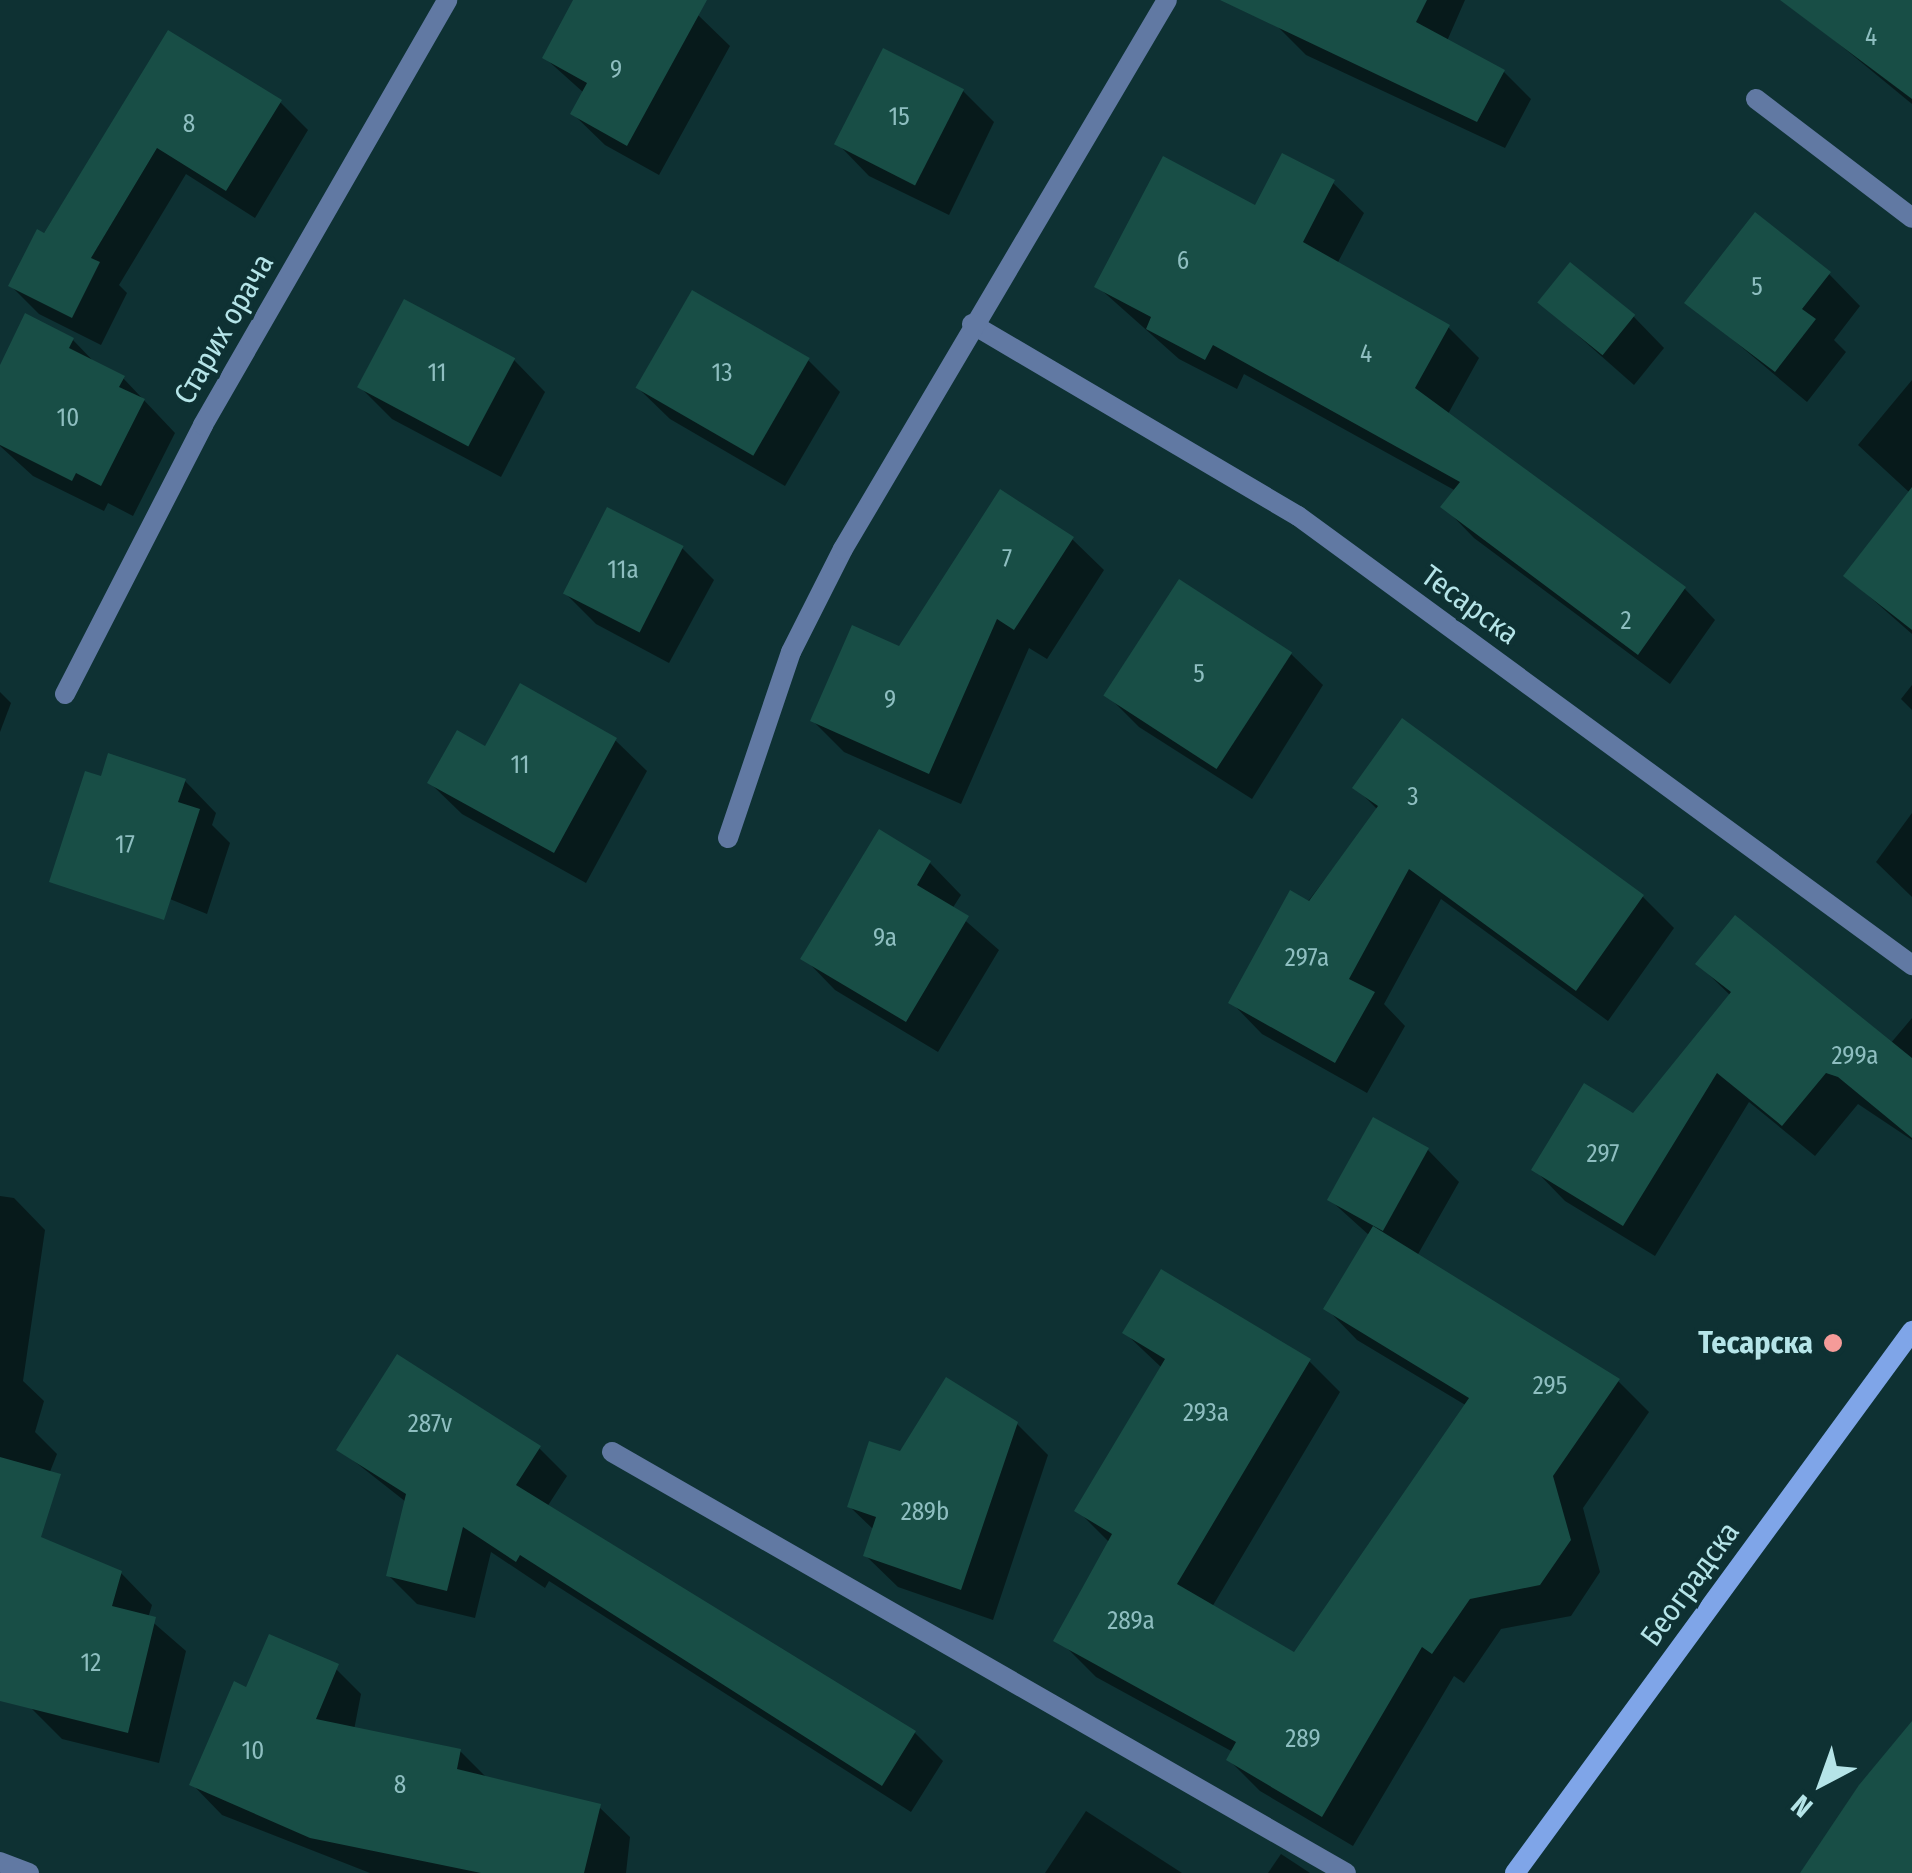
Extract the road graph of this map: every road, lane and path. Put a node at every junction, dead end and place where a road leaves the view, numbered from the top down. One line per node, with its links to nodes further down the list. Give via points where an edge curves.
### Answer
1 (447, 0): 6 (street, Старих орача, via 204,425)
2 (1167, 0): 5 (street)
3 (1756, 99): 4 (street)
4 (1912, 218)
5 (972, 324): 7 (street, via 791,652); 8 (street, Тесарска, via 1298,516)
6 (65, 694)
7 (728, 838)
8 (1912, 965)
9 (1912, 1330): 14 (main road, Београдска)
10 (612, 1452): 13 (street)
11 (0, 1862): 12 (street)
12 (29, 1873)
13 (1346, 1873)
14 (1515, 1873)

